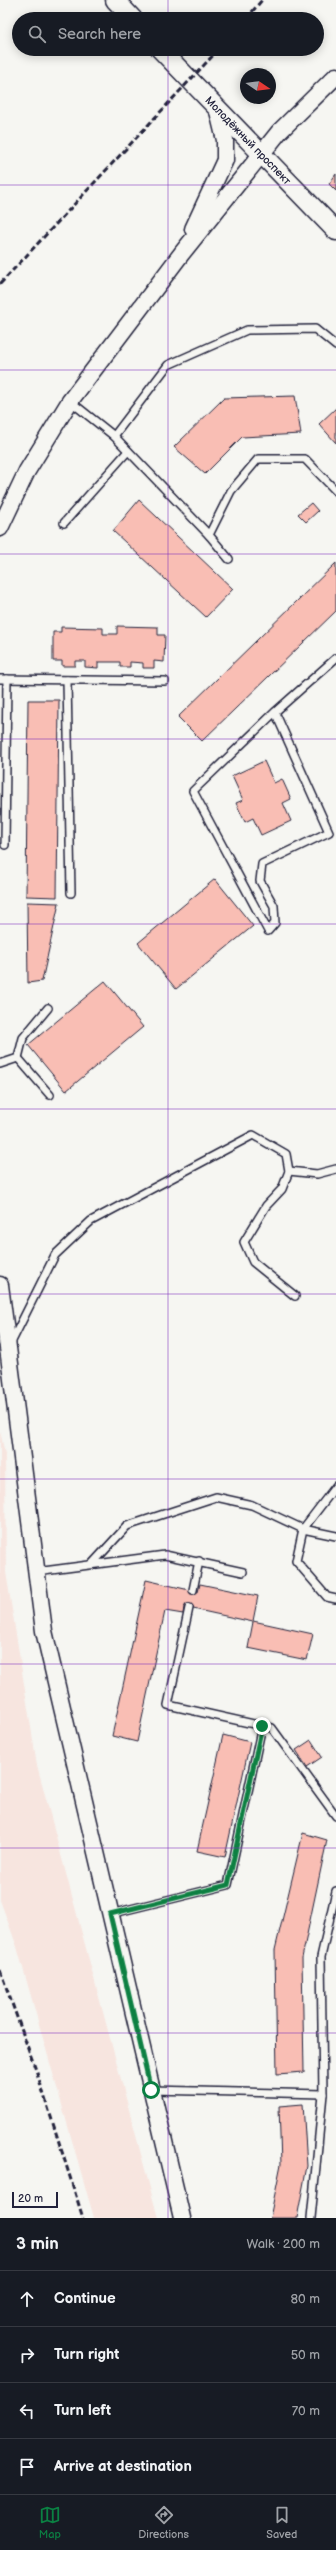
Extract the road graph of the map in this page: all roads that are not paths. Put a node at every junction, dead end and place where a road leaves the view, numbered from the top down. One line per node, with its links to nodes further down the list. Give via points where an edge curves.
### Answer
1 (115, 0): 2 (main road)
2 (126, 12)
3 (167, 56): 5 (main road, Молодёжный проспект)
4 (336, 76): 6 (street, via 279,132)
5 (217, 107): 6 (main road, Молодёжный проспект); 8 (street, via 225,140 225,160)
6 (263, 154): 7 (main road, Молодёжный проспект); 8 (street)
7 (336, 231)
8 (182, 253): 10 (street)
9 (336, 346): 11 (lane, via 316,329 247,330 168,365)
10 (70, 401): 11 (lane); 15 (street, via 27,471)
11 (114, 436): 12 (lane)
12 (128, 451): 14 (lane); 16 (lane)
13 (336, 491): 16 (lane, via 305,459 258,459 231,491)
14 (64, 523)
15 (0, 528)
16 (209, 535): 17 (lane)
17 (228, 558)
18 (336, 658): 22 (lane)
19 (3, 679): 20 (lane); 23 (lane)
20 (67, 680): 21 (lane); 24 (lane)
21 (165, 681)
22 (275, 712): 22 (lane, via 193,791 268,931 275,923 274,906 260,881 262,864 329,832)
23 (5, 845)
24 (71, 893)
25 (48, 1008): 26 (lane, via 23,1038)
26 (18, 1058): 27 (lane); 28 (lane)
27 (0, 1064)
28 (50, 1095)
29 (336, 1169): 30 (lane, via 317,1174)
30 (289, 1171): 32 (lane, via 282,1189 266,1206 244,1242 253,1262); 33 (lane, via 286,1154 253,1135 91,1221 55,1255)
31 (0, 1285): 33 (street)
32 (295, 1296)
33 (8, 1348): 39 (street)
34 (336, 1486): 35 (lane)
35 (303, 1529): 36 (lane); 38 (lane, via 252,1505 216,1497 127,1526); 42 (lane, via 296,1560 327,1597)
36 (336, 1536)
37 (199, 1561): 38 (lane, via 165,1555); 40 (lane); 41 (lane)
38 (92, 1564): 39 (lane)
39 (36, 1572): 47 (street, via 44,1631)
40 (243, 1572)
41 (193, 1590)
42 (336, 1599)
43 (189, 1608): 44 (lane, via 168,1705)
44 (262, 1726): 45 (lane, via 272,1728); 47 (lane, via 228,1885)
45 (336, 1816)
46 (336, 1891): 49 (lane, via 321,1957)
47 (110, 1914): 48 (street)
48 (151, 2090): 49 (lane); 50 (street)
49 (323, 2094): 51 (lane)
50 (182, 2218)
51 (312, 2218)

